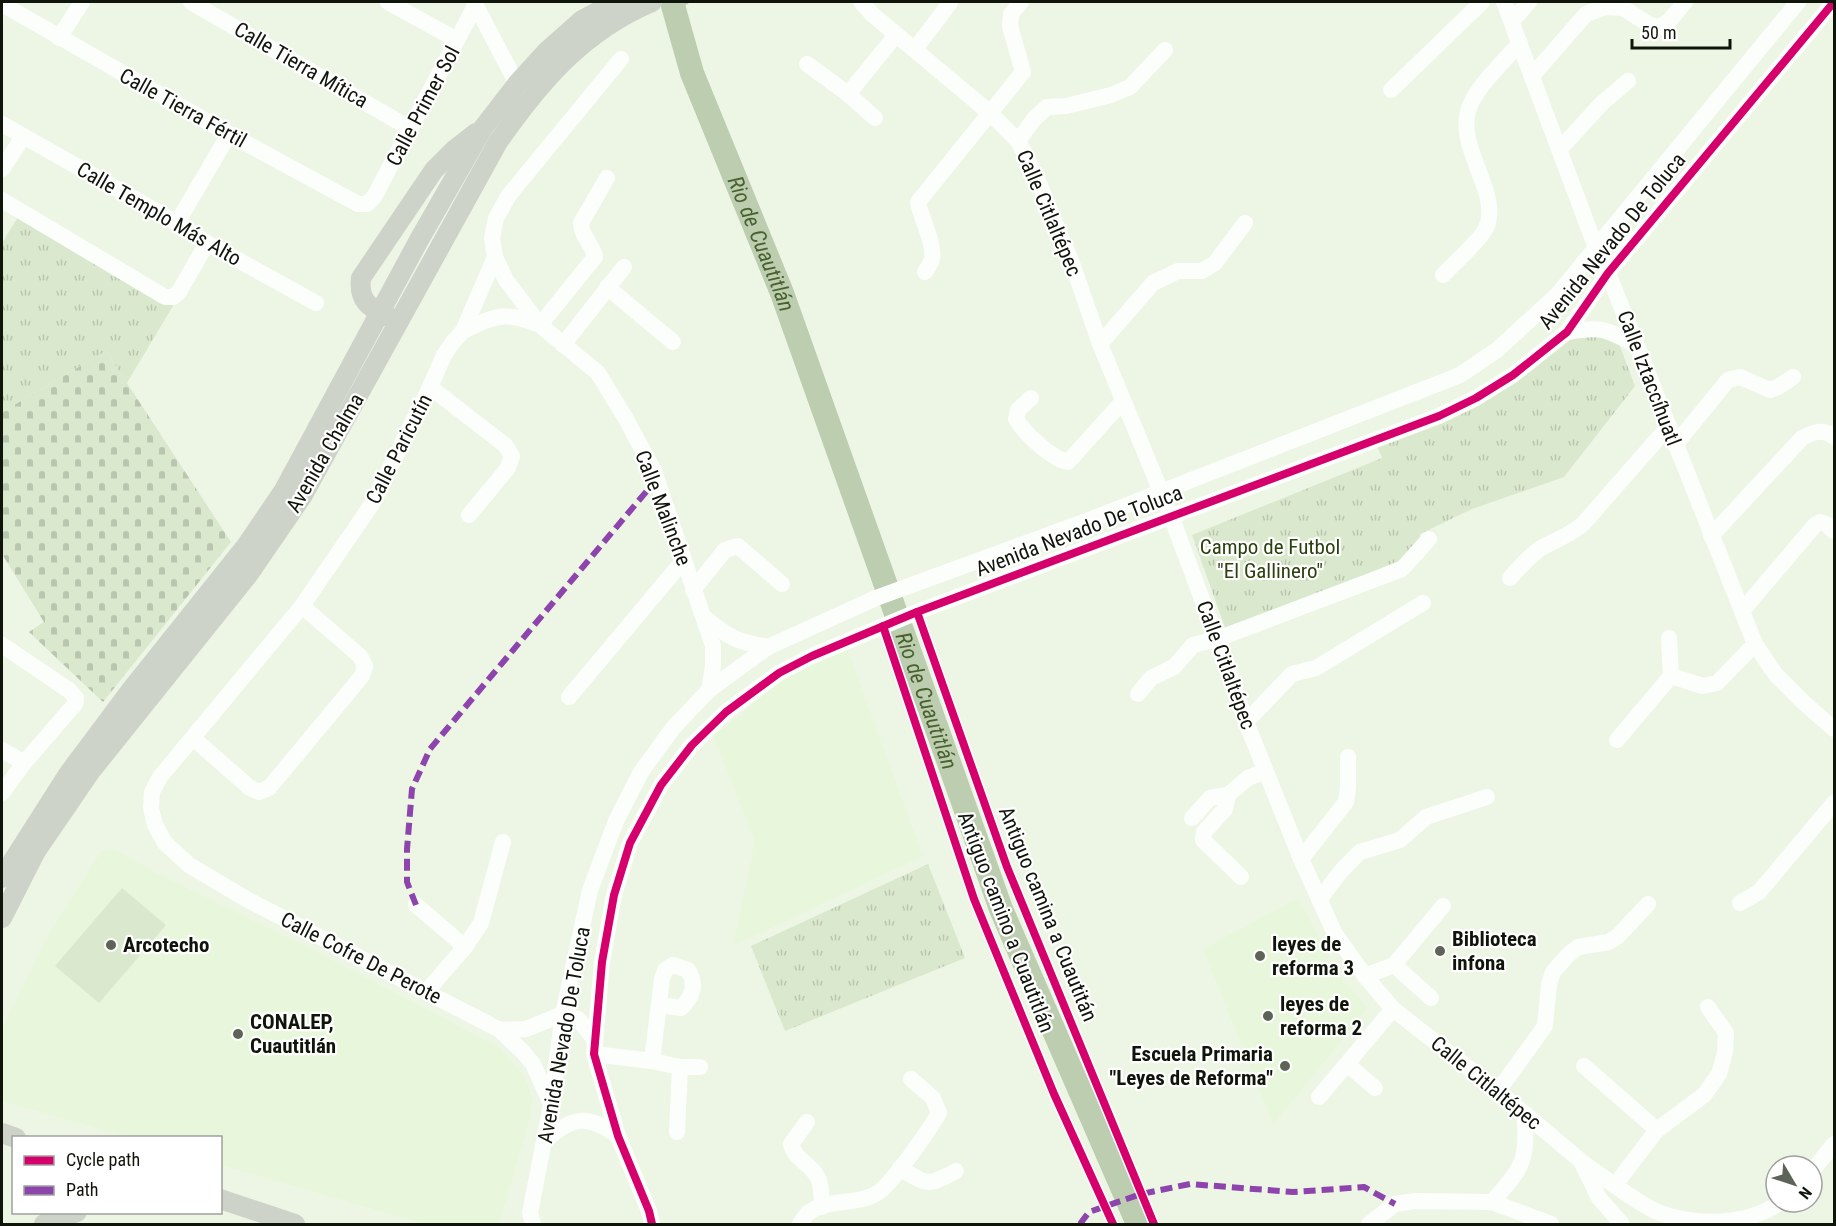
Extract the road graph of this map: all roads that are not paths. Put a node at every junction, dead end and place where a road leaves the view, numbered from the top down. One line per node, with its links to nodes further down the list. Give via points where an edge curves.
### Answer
1 (82, 2): 19 (street)
2 (191, 2): 35 (street, Calle Tierra Mítica)
3 (388, 2): 20 (street)
4 (616, 2): 28 (main road, Avenida Chalma, via 582,20)
5 (652, 2): 56 (main road, Avenida Chalma, via 633,9 575,49 529,97 498,142)
6 (861, 2): 18 (street, Calle Citlaltépec)
7 (1021, 2): 31 (street, via 1011,14 1010,26 1023,72)
8 (1482, 2): 29 (street)
9 (1504, 2): 17 (street, Calle Iztaccíhuatl)
10 (1529, 2): 17 (street)
11 (1685, 2): 26 (street, via 1660,27 1623,8 1605,6 1587,14)
12 (1798, 2): 47 (street, Avenida Nevado De Toluca)
13 (1834, 2): 51 (street, Avenida Nevado De Toluca)
14 (950, 3): 22 (street)
15 (2, 4): 19 (street, Calle Tierra Fértil)
16 (474, 4): 20 (street, Calle Primer Sol); 28 (street)
17 (1512, 21): 21 (street, Calle Iztaccíhuatl)
18 (896, 35): 22 (street, Calle Citlaltépec); 30 (street)
19 (59, 38): 36 (street, Calle Tierra Fértil)
20 (457, 40): 35 (street, Calle Primer Sol)
21 (1520, 43): 26 (street, Calle Iztaccíhuatl); 52 (street, via 1473,97 1468,111 1466,135 1491,213 1485,230)
22 (915, 49): 31 (street, Calle Citlaltépec)
23 (1165, 50): 38 (street, via 1130,87 1066,106 1047,107)
24 (621, 59): 48 (street, Calle Paricutín, via 509,195 496,218 492,238)
25 (807, 64): 30 (street)
26 (1532, 76): 39 (street, Calle Iztaccíhuatl)
27 (1628, 81): 39 (street)
28 (517, 84): 34 (main road, Avenida Chalma)
29 (1391, 90)
30 (848, 94): 32 (street)
31 (990, 113): 38 (street, Calle Citlaltépec); 50 (street, via 918,202 932,250 932,261)
32 (875, 118)
33 (2, 124): 37 (street, Calle Templo Más Alto)
34 (483, 128): 55 (main road, Avenida Chalma); 55 (main road, via 434,170 360,278 359,290 365,303)
35 (411, 129): 43 (street, Calle Primer Sol)
36 (229, 134): 43 (street, Calle Tierra Fértil, via 358,204); 44 (street)
37 (23, 137): 40 (street); 44 (street, Calle Templo Más Alto)
38 (1018, 141): 61 (street, Calle Citlaltépec, via 1036,176)
39 (1559, 150): 47 (street, Calle Iztaccíhuatl)
40 (2, 169)
41 (608, 178): 57 (street, via 581,223 581,231 595,257)
42 (2, 200): 46 (street, via 165,297 179,292)
43 (367, 204)
44 (177, 223): 46 (street, Calle Templo Más Alto)
45 (1245, 223): 61 (street, via 1215,263 1202,271 1178,271 1153,283)
46 (207, 243): 54 (street, Calle Templo Más Alto)
47 (1596, 248): 51 (street, Calle Iztaccíhuatl); 71 (street, Avenida Nevado De Toluca, via 1557,295 1497,350 1460,375)
48 (495, 257): 57 (street, Calle Malinche, via 506,280); 58 (street, Calle Paricutín)
49 (624, 267): 53 (street)
50 (925, 272)
51 (1608, 273): 59 (street, Avenida Nevado De Toluca); 63 (street, Calle Iztaccíhuatl)
52 (1443, 275)
53 (607, 287): 60 (street); 62 (street)
54 (316, 303)
55 (379, 312): 56 (main road); 113 (main road, Avenida Chalma, via 284,490 246,546 69,773)
56 (399, 322): 119 (main road, Avenida Chalma, via 303,495 248,575 90,772 36,851)
57 (540, 325): 58 (street, Calle Malinche, via 505,315); 62 (street, Calle Malinche)
58 (463, 331): 65 (street, Calle Paricutín, via 444,356)
59 (1567, 332): 63 (street, via 1605,329); 73 (street, Avenida Nevado De Toluca, via 1513,375 1439,416)
60 (674, 342)
61 (1100, 344): 67 (street, Calle Citlaltépec)
62 (563, 345): 79 (street, Calle Malinche, via 598,374 626,418 654,471)
63 (1636, 345): 68 (street, Calle Iztaccíhuatl)
64 (1793, 377): 70 (street, via 1770,390 1740,377 1728,380)
65 (430, 387): 72 (street, via 505,446 512,456 508,468); 84 (street, Calle Paricutín, via 372,504)
66 (1030, 398): 67 (street, via 1018,410 1016,419 1021,428 1059,460 1068,462)
67 (1123, 401): 71 (street, Calle Citlaltépec)
68 (1668, 427): 70 (street, Calle Iztaccíhuatl); 80 (street, via 1583,524 1528,558)
69 (1834, 437): 76 (street, via 1828,432 1813,432 1802,438)
70 (1676, 445): 76 (street, Calle Iztaccíhuatl)
71 (1160, 492): 73 (street, Calle Citlaltépec); 74 (street, Avenida Nevado De Toluca)
72 (469, 515)
73 (1171, 516): 78 (street, Avenida Nevado De Toluca); 88 (street, Calle Citlaltépec)
74 (1089, 520): 78 (street); 91 (street, Avenida Nevado De Toluca, via 876,598)
75 (1834, 531): 85 (street, via 1820,522 1815,525)
76 (1711, 536): 85 (street, Calle Iztaccíhuatl)
77 (1429, 539): 88 (street, via 1402,569)
78 (1097, 544): 130 (street, Avenida Nevado De Toluca, via 812,656 779,673 726,712 692,745 661,785 630,843 602,962)
79 (683, 561): 82 (street, Calle Malinche); 95 (street)
80 (1510, 578)
81 (782, 584): 82 (street, via 738,546 725,550)
82 (693, 590): 86 (street, Calle Malinche)
83 (1423, 603): 96 (street, via 1316,668 1292,674)
84 (302, 606): 98 (street, Calle Paricutín); 98 (street, via 360,656 365,666 362,676 269,788 259,792)
85 (1742, 611): 89 (street, Calle Iztaccíhuatl)
86 (705, 617): 91 (street, Calle Malinche, via 723,634 742,643); 93 (street, Calle Malinche, via 713,646)
87 (1669, 638): 92 (street)
88 (1217, 639): 94 (street, via 1193,645 1174,667 1152,678); 96 (street, Calle Citlaltépec)
89 (1755, 644): 92 (street, via 1717,683 1703,686); 97 (street, Calle Iztaccíhuatl, via 1776,675)
90 (2, 645): 102 (street, via 76,698)
91 (768, 647): 93 (street, Avenida Nevado De Toluca)
92 (1671, 676): 99 (street)
93 (709, 690): 128 (street, Avenida Nevado De Toluca, via 641,772 616,821 590,890)
94 (1138, 694)
95 (569, 697)
96 (1246, 722): 103 (street, Calle Citlaltépec)
97 (1834, 729)
98 (193, 738): 109 (street, Calle Paricutín, via 152,792)
99 (1617, 740)
100 (2, 750): 102 (street)
101 (1348, 757): 111 (street, via 1346,802)
102 (24, 763): 104 (street)
103 (1265, 771): 105 (street, via 1248,778); 111 (street, Calle Citlaltépec)
104 (2, 794)
105 (1228, 795): 108 (street, via 1210,798); 112 (street, via 1225,809 1204,832 1203,840)
106 (1487, 797): 114 (street, via 1426,817 1400,840 1360,852)
107 (1834, 803): 115 (street, via 1759,892)
108 (1192, 818)
109 (155, 825): 123 (street, Calle Cofre De Perote, via 165,843 189,865)
110 (503, 842): 120 (street, via 482,923)
111 (1300, 860): 114 (street, Calle Citlaltépec)
112 (1241, 877)
113 (2, 878)
114 (1319, 900): 122 (street, Calle Citlaltépec, via 1335,934)
115 (1740, 903)
116 (1648, 904): 138 (street, via 1618,936 1609,942 1578,947 1553,972 1545,1026)
117 (416, 905): 120 (street)
118 (1443, 906): 121 (street)
119 (2, 914)
120 (465, 947): 123 (street)
121 (1394, 965): 122 (street); 124 (street)
122 (1365, 976): 127 (street, Calle Citlaltépec)
123 (426, 992): 129 (street, Calle Cofre De Perote)
124 (1431, 998)
125 (659, 1005): 131 (street)
126 (1708, 1007): 143 (street, via 1726,1033 1719,1074 1704,1095)
127 (1393, 1009): 132 (street); 138 (street, Calle Citlaltépec)
128 (563, 1014): 129 (street, via 526,1029); 130 (street, via 578,1019); 140 (street, Avenida Nevado De Toluca)
129 (500, 1030): 140 (street, Calle Cofre De Perote, via 533,1064)
130 (595, 1047): 131 (street); 146 (street, Avenida Nevado De Toluca)
131 (652, 1061): 134 (street)
132 (1347, 1064): 137 (street); 139 (street)
133 (1584, 1066): 143 (street)
134 (680, 1067): 135 (street); 144 (street)
135 (700, 1067)
136 (911, 1079): 152 (street, via 933,1098 939,1113)
137 (1375, 1088)
138 (1498, 1091): 141 (street, Calle Citlaltépec)
139 (1319, 1097)
140 (551, 1105): 147 (street, Avenida Nevado De Toluca)
141 (1525, 1115): 145 (street, Calle Citlaltépec); 148 (street)
142 (807, 1122): 157 (street, via 791,1144 794,1154 819,1179)
143 (1657, 1130): 154 (street)
144 (677, 1132)
145 (1545, 1132): 148 (street); 151 (street, Calle Citlaltépec)
146 (618, 1136): 147 (street, via 601,1124 580,1120 561,1126); 163 (street, Avenida Nevado De Toluca)
147 (545, 1141): 162 (street, Avenida Nevado De Toluca, via 530,1213)
148 (1525, 1142): 156 (street, via 1522,1163)
149 (1834, 1144): 150 (street)
150 (1824, 1156)
151 (1581, 1161): 154 (street); 167 (street, Calle Citlaltépec, via 1599,1198)
152 (900, 1168): 153 (street, via 923,1182 936,1182); 157 (street, via 881,1191 867,1198)
153 (956, 1171)
154 (1615, 1185): 158 (street, via 1659,1212 1689,1222 1749,1219)
155 (222, 1200): 161 (main road)
156 (1492, 1202): 165 (street, via 1395,1204); 166 (street)
157 (822, 1207): 164 (street, via 808,1213)
158 (1764, 1212)
159 (72, 1214): 160 (main road)
160 (44, 1224)
161 (295, 1224)
162 (533, 1224)
163 (652, 1224)
164 (800, 1224)
165 (1369, 1224)
166 (1551, 1224)
167 (1622, 1224)

